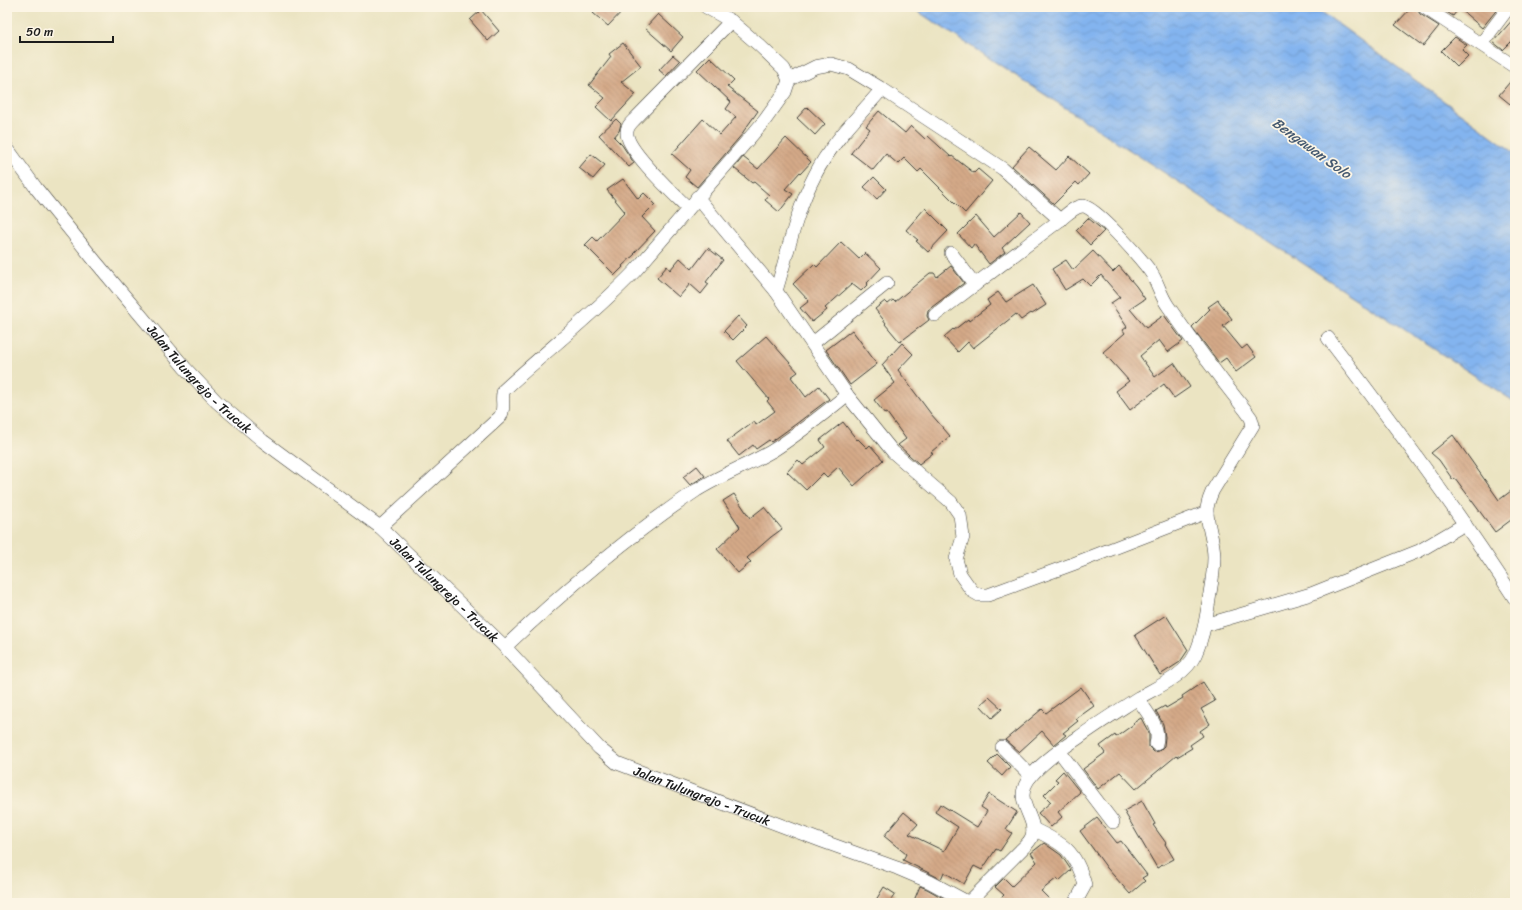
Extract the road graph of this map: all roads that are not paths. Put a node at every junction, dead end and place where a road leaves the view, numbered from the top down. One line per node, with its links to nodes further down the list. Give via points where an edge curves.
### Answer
1 (706, 7): 4 (street)
2 (1424, 7): 5 (street)
3 (1509, 7): 5 (street)
4 (731, 21): 7 (street, via 784,69); 11 (street, via 628,126 629,141 640,157)
5 (1481, 44): 6 (street)
6 (1515, 67)
7 (789, 80): 8 (street, via 831,64 849,69); 10 (street, via 785,92 765,120)
8 (882, 89): 12 (street, via 1003,169); 16 (street, via 832,149 815,174 799,211)
9 (7, 148): 23 (street, Jalan Tulungrejo - Trucuk, via 95,261 217,402 263,441)
10 (697, 197): 11 (street); 16 (street)
11 (688, 208): 23 (street, via 614,293 504,390 504,410 500,417)
12 (1060, 220): 15 (street); 21 (street, via 1075,208 1083,206 1090,208 1106,221 1150,272 1167,305 1251,418 1253,425 1213,490)
13 (951, 253): 15 (street)
14 (887, 283): 19 (street)
15 (976, 285): 17 (street)
16 (776, 291): 19 (street)
17 (935, 315)
18 (1328, 338): 22 (street)
19 (813, 343): 20 (street)
20 (847, 395): 21 (street, via 893,452 951,502 960,515 963,536 956,560 965,583 979,595 988,595 1066,567); 26 (street, via 797,435 697,490 621,546)
21 (1207, 512): 25 (street, via 1214,557)
22 (1465, 524): 24 (street); 25 (street, via 1419,551 1311,594)
23 (380, 527): 26 (street, Jalan Tulungrejo - Trucuk)
24 (1515, 600)
25 (1205, 625): 27 (street, via 1194,657 1186,667)
26 (505, 647): 34 (street, Jalan Tulungrejo - Trucuk, via 599,748 617,763 897,868 930,882)
27 (1138, 699): 28 (street, via 1157,729); 30 (street)
28 (1156, 744)
29 (1002, 747): 31 (street)
30 (1059, 751): 31 (street); 32 (street)
31 (1031, 776): 33 (street, via 1025,785 1023,795)
32 (1113, 822)
33 (1033, 829): 34 (street, via 1026,846); 35 (street, via 1069,850 1081,868 1085,885)
34 (968, 903)
35 (1075, 903)

